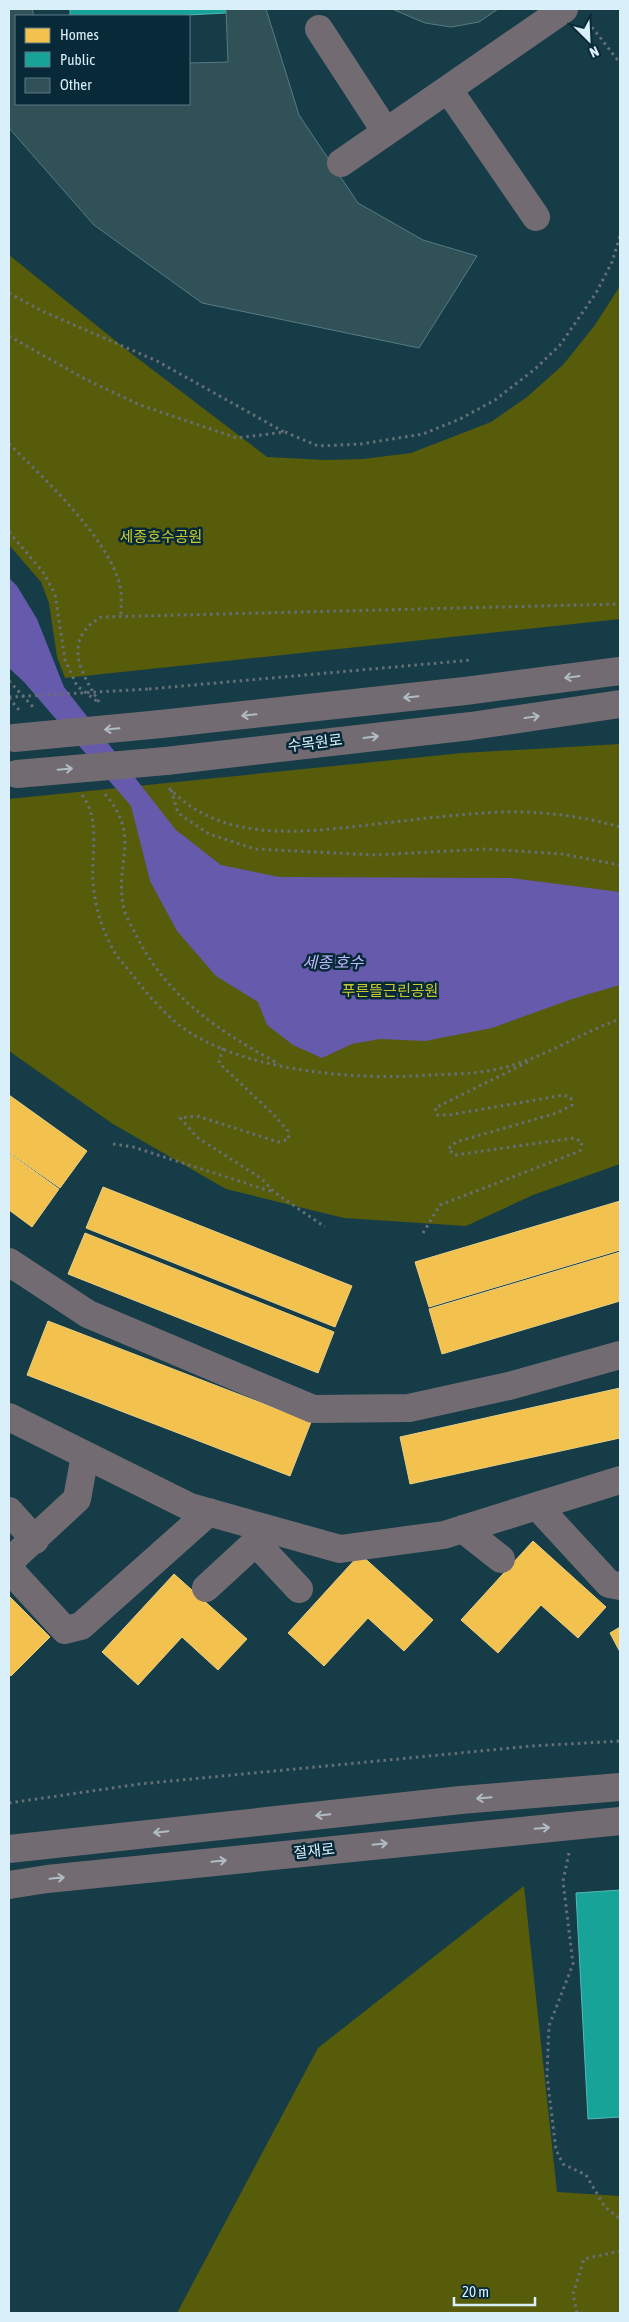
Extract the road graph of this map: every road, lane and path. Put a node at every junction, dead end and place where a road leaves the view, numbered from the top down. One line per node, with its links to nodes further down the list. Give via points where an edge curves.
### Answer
1 (574, 13): 3 (path); 4 (street)
2 (320, 29): 5 (street)
3 (620, 63)
4 (448, 88): 5 (street); 7 (street)
5 (386, 132): 6 (street)
6 (340, 163)
7 (536, 216)
8 (620, 236): 11 (path, via 612,262 596,293 560,345 496,400 423,434 361,444 318,446)
9 (9, 293): 11 (path, via 42,311 157,361)
10 (9, 336): 11 (path, via 85,379 149,408 237,438)
11 (285, 432)
12 (9, 444): 14 (path, via 75,512 108,557 120,585)
13 (9, 532): 19 (path, via 43,572 55,594 65,660 77,686)
14 (122, 616)
15 (475, 660): 18 (path, bridge, via 149,689)
16 (620, 671): 22 (street, one-way to 22, bridge, via 161,724)
17 (9, 682): 21 (path)
18 (9, 697): 22 (path)
19 (100, 703)
20 (620, 704): 23 (street, 수목원로, one-way to 20, bridge, via 471,726)
21 (37, 711)
22 (16, 731)
23 (13, 774)
24 (171, 790): 27 (path, via 178,813 209,834 255,849 375,855 486,849 562,854)
25 (105, 793): 31 (path, via 117,808 126,831 122,879 124,910 148,957 166,982 224,1033)
26 (82, 794): 29 (path, via 95,833 93,883 100,921 115,953 174,1021)
27 (620, 865)
28 (620, 1019): 30 (path)
29 (223, 1048): 31 (path); 33 (path, via 219,1063 274,1115 288,1131 289,1139 278,1142 197,1116 180,1118 198,1138 262,1179)
30 (541, 1055): 31 (path, via 500,1069 407,1077 351,1076); 35 (path, via 444,1102 435,1108 437,1115 564,1095 571,1098 572,1105 557,1113 456,1142 448,1149 455,1155 574,1138 582,1142 580,1151 440,1205)
31 (283, 1066)
32 (113, 1144): 33 (path, via 133,1146)
33 (274, 1192): 34 (path)
34 (325, 1227)
35 (423, 1233)
36 (9, 1262): 37 (street, via 88,1314 313,1409 409,1408 510,1386)
37 (620, 1355)
38 (9, 1417): 39 (street)
39 (85, 1455): 43 (street, via 190,1507); 46 (street, via 78,1499)
40 (620, 1480): 41 (street)
41 (536, 1506): 44 (street); 50 (street, via 609,1584)
42 (9, 1511): 46 (street)
43 (209, 1512): 45 (street); 49 (street, via 81,1626 65,1630)
44 (463, 1529): 45 (street, via 444,1535 340,1549); 47 (street)
45 (263, 1536): 51 (street); 52 (street)
46 (35, 1540): 48 (street)
47 (501, 1560)
48 (9, 1562)
49 (9, 1569)
50 (620, 1586)
51 (206, 1588)
52 (299, 1589)
53 (620, 1741): 55 (path, via 532,1746 140,1784)
54 (620, 1787): 58 (street, one-way to 58, via 462,1800)
55 (9, 1803)
56 (620, 1821): 57 (street, 절재로)
57 (573, 1826): 59 (street, 절재로, one-way to 57); 60 (path, via 563,1881 573,1964 549,2026 547,2076 556,2150 563,2164 586,2175 605,2208)
58 (9, 1849)
59 (9, 1885)
60 (620, 2219)
61 (620, 2251): 62 (path, via 584,2259 573,2294)
62 (577, 2313)

